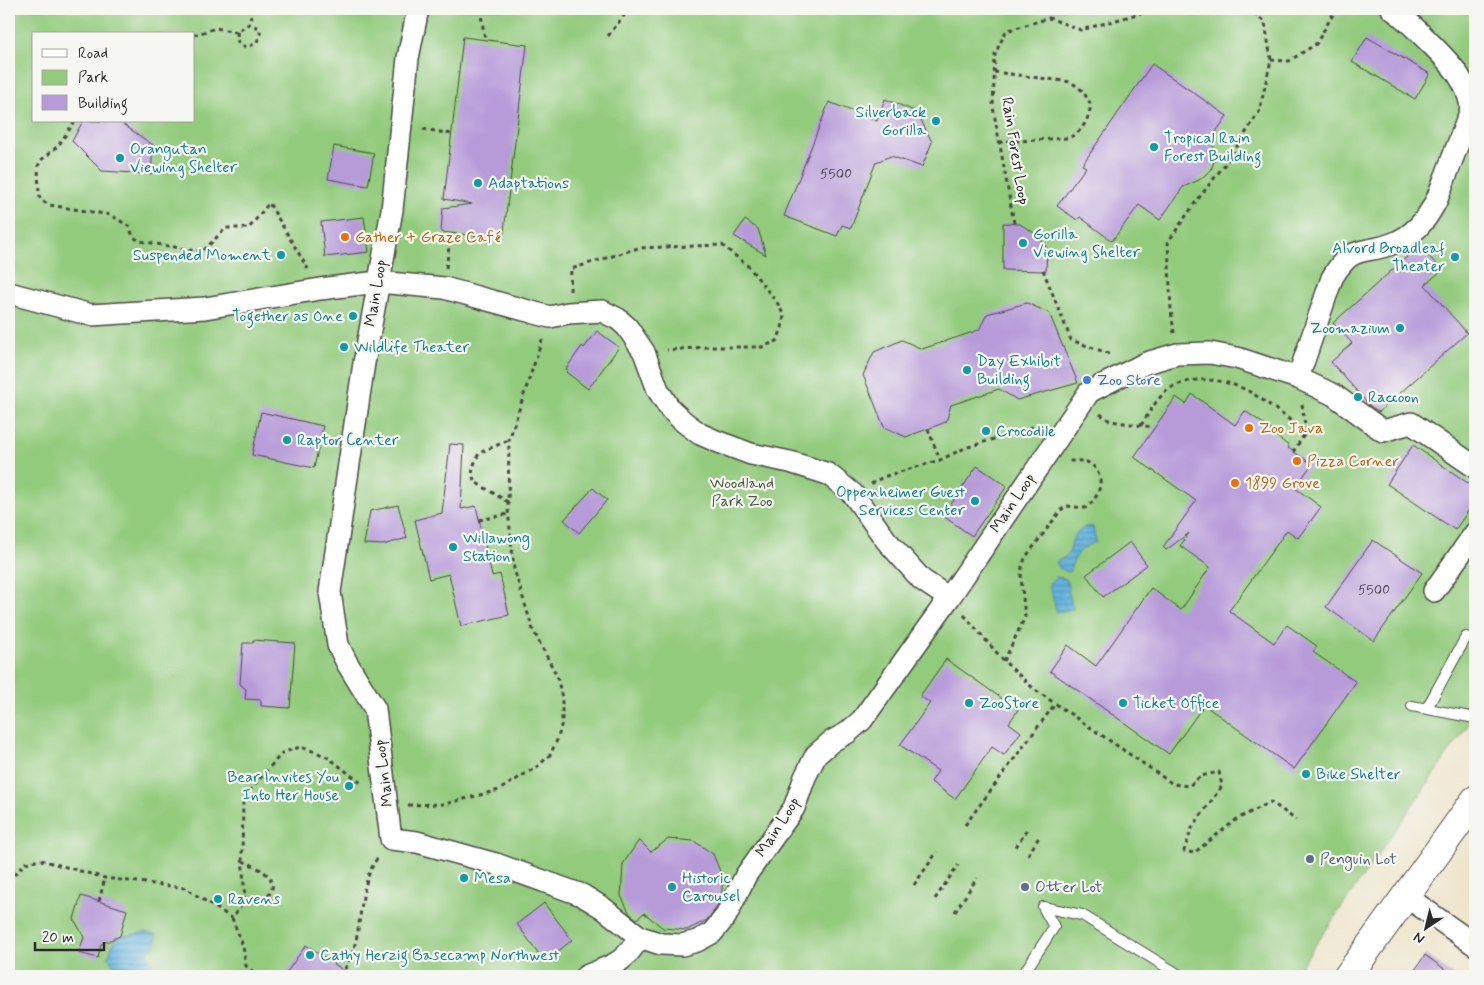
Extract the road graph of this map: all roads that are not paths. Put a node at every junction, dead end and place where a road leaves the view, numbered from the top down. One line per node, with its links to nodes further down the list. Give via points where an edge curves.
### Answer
1 (418, 9): 3 (street, Main Loop, via 408,58 392,210)
2 (1392, 9): 5 (street, via 1451,64 1470,97 1471,110 1437,199 1422,224 1396,242 1359,250 1338,268)
3 (378, 282): 4 (street, via 205,308 91,315); 9 (street, via 444,288 559,315 595,310 610,313 627,328 644,352 658,390 670,409 700,434 752,454 828,474 852,494 886,540 922,580); 16 (street, Main Loop, via 330,592 338,645 375,709 391,839 417,842 496,864 582,895)
4 (9, 293)
5 (1298, 378): 6 (street, Main Loop, via 1334,395 1384,431 1411,423); 9 (street, Main Loop, via 1224,355 1177,354 1146,363 1089,392)
6 (1475, 467)
7 (1475, 533): 8 (street)
8 (1434, 591)
9 (949, 598): 16 (street, Main Loop, via 862,720 816,755 794,808 746,876 720,924 705,938 682,945 661,944)
10 (1466, 637): 12 (lane)
11 (1412, 706): 12 (lane)
12 (1427, 708): 13 (lane)
13 (1475, 718)
14 (1475, 800): 15 (street)
15 (1407, 897): 17 (street); 21 (street)
16 (640, 937): 18 (street, via 622,960)
17 (1475, 945)
18 (586, 976)
19 (1022, 976): 20 (lane, via 1054,926 1044,907 1082,914)
20 (1181, 976)
21 (1348, 976)

